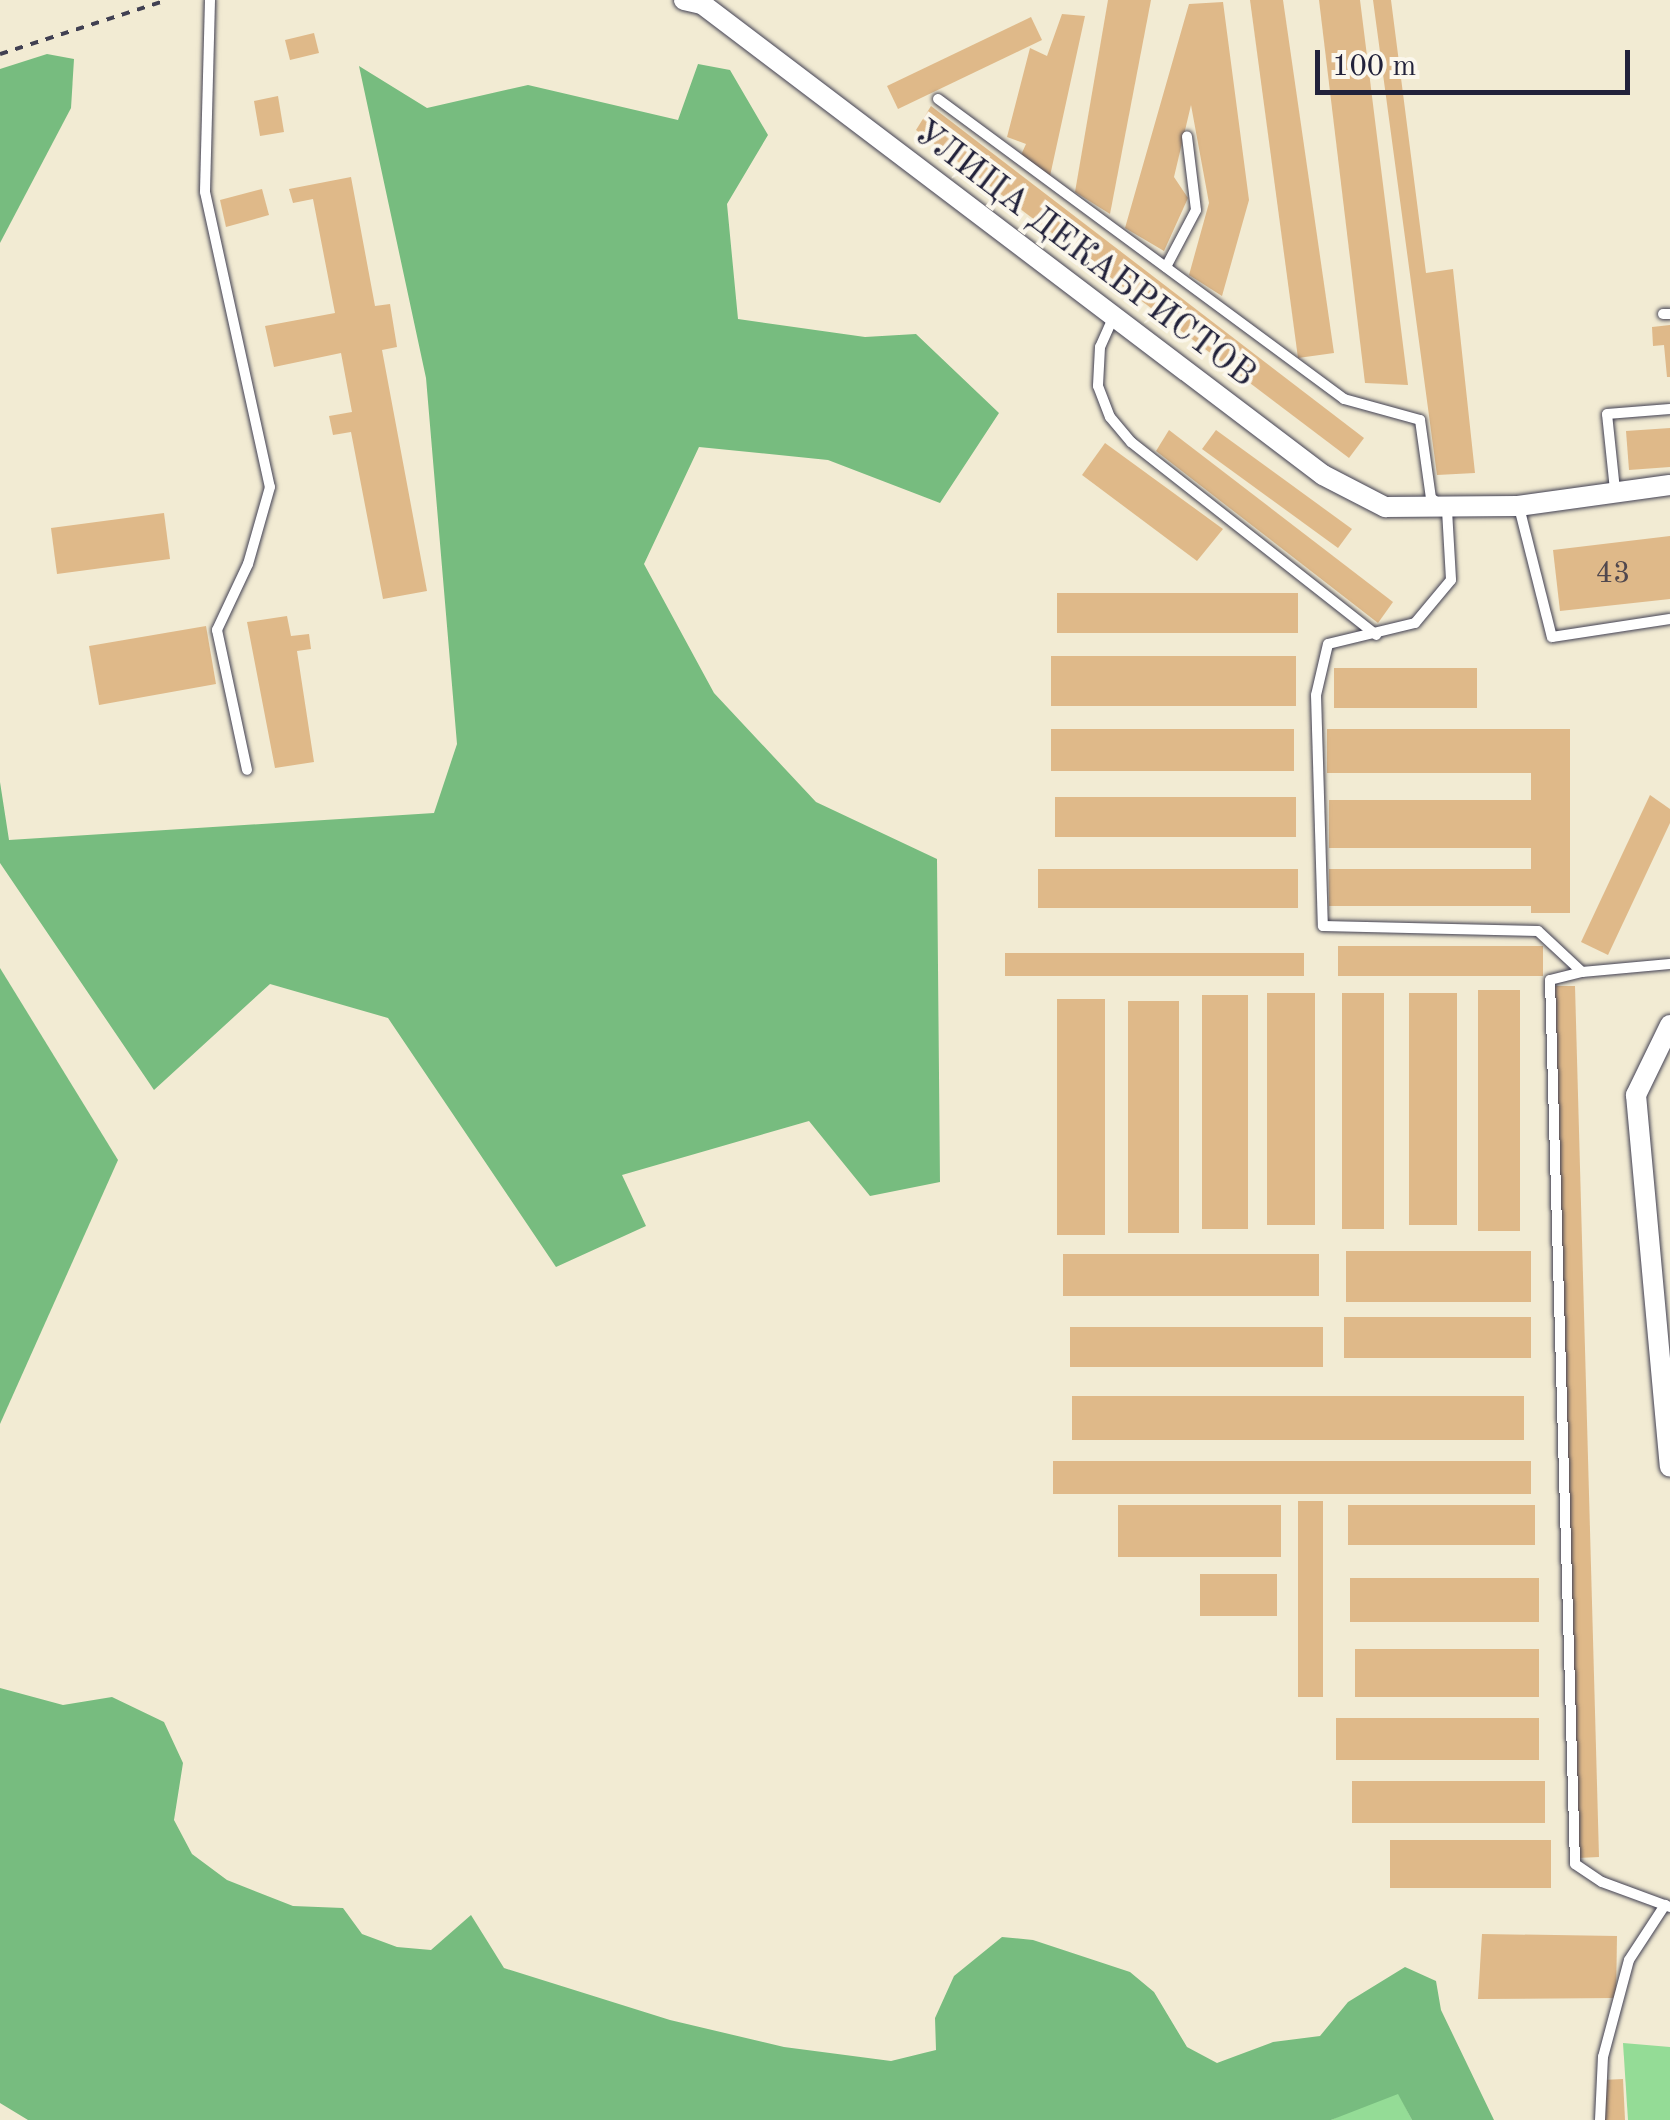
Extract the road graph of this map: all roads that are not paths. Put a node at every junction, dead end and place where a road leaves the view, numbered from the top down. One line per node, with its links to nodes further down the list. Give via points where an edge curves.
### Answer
1 (210, 0): 14 (lane, via 206,192 270,487 248,564 217,630)
2 (696, 1): 6 (street, УЛИЦА ДЕКАБРИСТОВ)
3 (938, 99): 5 (lane)
4 (1187, 137): 5 (lane, via 1196,210)
5 (1166, 267): 11 (lane, via 1344,399 1420,420 1431,498)
6 (1113, 318): 11 (street, УЛИЦА ДЕКАБРИСТОВ, via 1323,476 1385,507); 13 (lane, via 1100,347 1098,386 1110,417 1131,442)
7 (1670, 408): 9 (lane, via 1607,414)
8 (1670, 485): 9 (street, УЛИЦА ДЕКАБРИСТОВ)
9 (1615, 490): 10 (street, УЛИЦА ДЕКАБРИСТОВ)
10 (1518, 506): 11 (street, УЛИЦА ДЕКАБРИСТОВ); 12 (lane, via 1552,637)
11 (1447, 510): 13 (lane, via 1451,580 1415,623)
12 (1670, 619)
13 (1376, 635): 16 (lane, via 1328,644 1316,695 1324,926 1538,931)
14 (247, 770)
15 (1670, 964): 16 (lane)
16 (1582, 972): 19 (lane, via 1550,980 1576,1864 1602,1882)
17 (1670, 1025): 18 (street, via 1636,1095)
18 (1670, 1466)
19 (1667, 1906): 20 (lane, via 1630,1960 1603,2057)
20 (1600, 2120)

